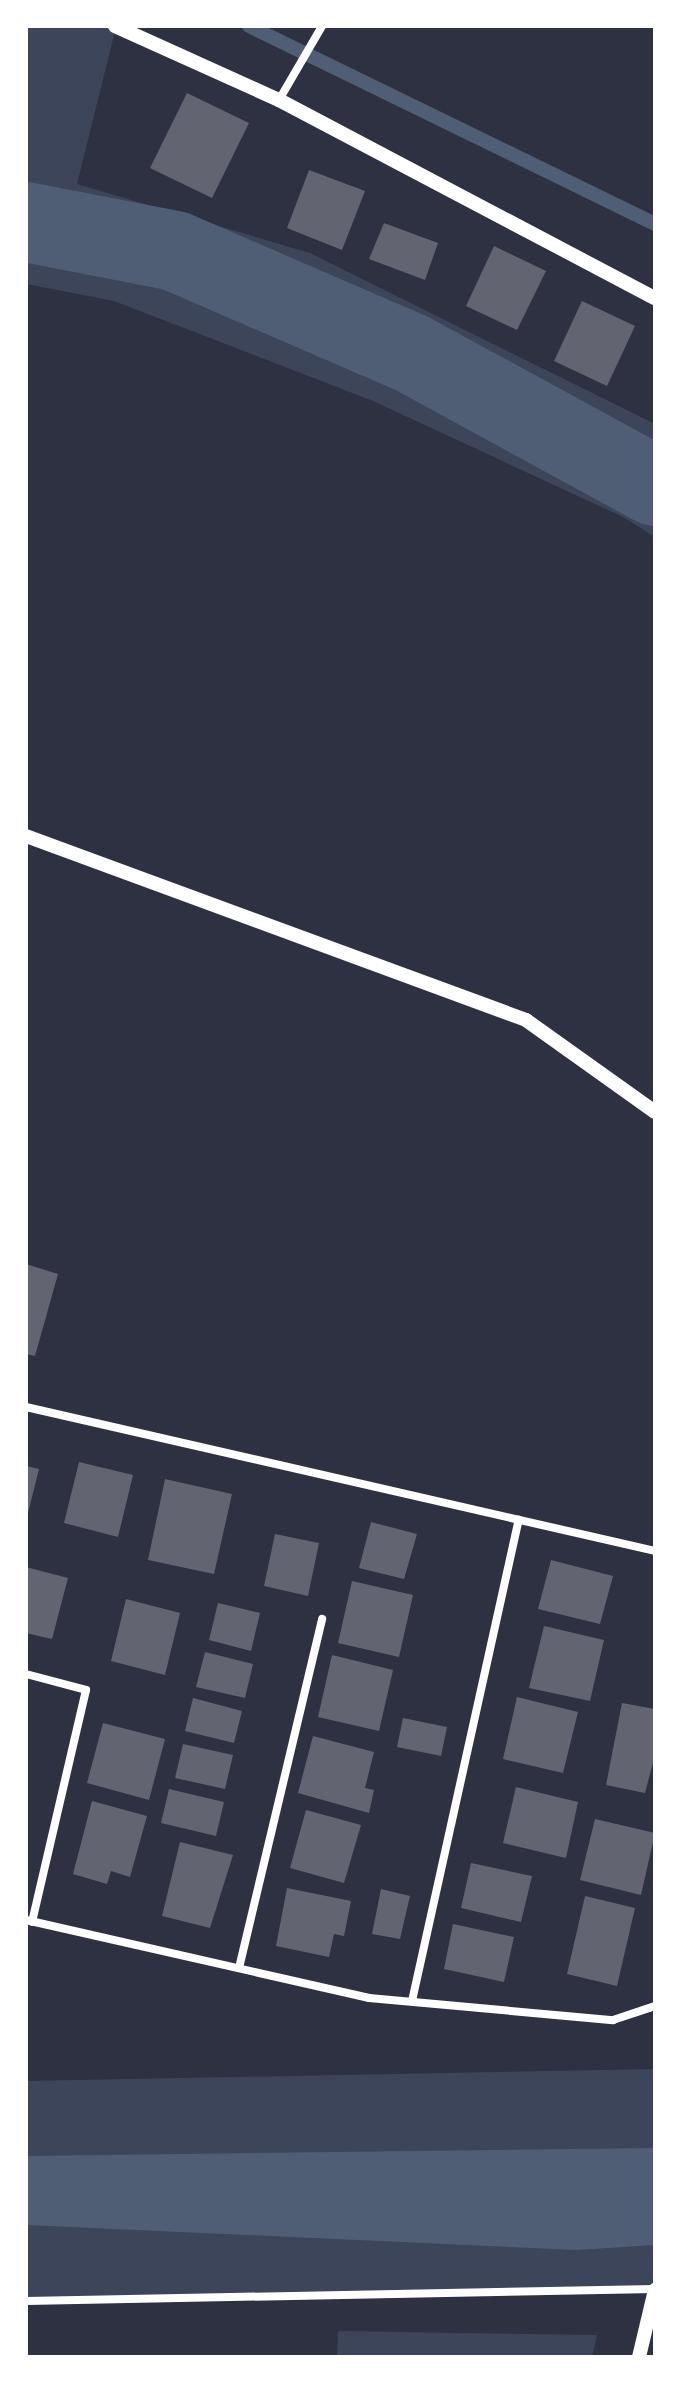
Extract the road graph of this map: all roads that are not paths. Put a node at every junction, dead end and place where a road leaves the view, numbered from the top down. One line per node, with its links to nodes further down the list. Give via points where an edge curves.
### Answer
1 (115, 26): 3 (street)
2 (322, 26): 3 (street)
3 (279, 100): 4 (street)
4 (655, 298)
5 (26, 836): 6 (street, via 526,1020)
6 (655, 1112)
7 (26, 1407): 8 (street)
8 (519, 1520): 9 (street); 14 (street)
9 (655, 1551)
10 (322, 1619): 13 (street)
11 (26, 1674): 12 (street, via 86,1690)
12 (29, 1921): 13 (street)
13 (239, 1968): 14 (street, via 369,1998)
14 (412, 2001): 15 (street, via 613,2020)
15 (655, 2006)
16 (655, 2289): 17 (street); 18 (street)
17 (26, 2301)
18 (639, 2357)

